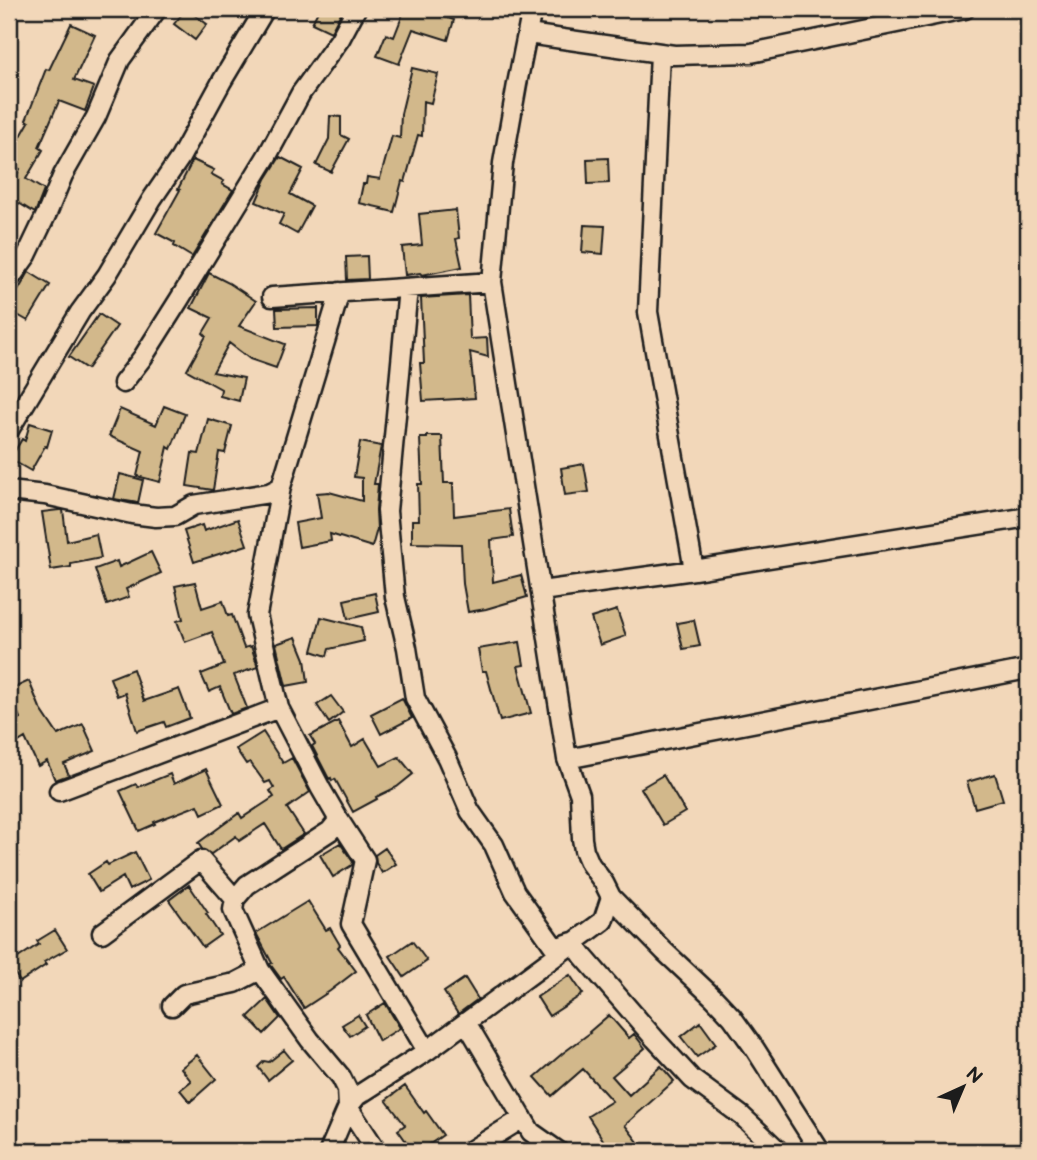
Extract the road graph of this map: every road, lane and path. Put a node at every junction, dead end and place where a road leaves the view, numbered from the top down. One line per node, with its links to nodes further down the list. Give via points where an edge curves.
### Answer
1 (157, 9): 8 (street, via 120,60 32,246)
2 (265, 9): 14 (street, via 180,158)
3 (356, 9): 13 (street, via 179,300)
4 (532, 9): 6 (street)
5 (965, 9): 7 (street, via 751,53)
6 (528, 34): 7 (street); 9 (street, via 503,163)
7 (660, 53): 18 (street, via 648,312)
8 (9, 280)
9 (492, 282): 10 (street); 19 (street)
10 (408, 288): 11 (street); 28 (street, via 387,510 395,597 415,698 515,892 555,948)
11 (340, 292): 12 (street); 15 (street)
12 (272, 297)
13 (123, 383)
14 (9, 430)
15 (281, 487): 16 (street, via 156,517); 21 (street, via 257,615)
16 (9, 491)
17 (1028, 517): 18 (street)
18 (694, 570): 19 (street)
19 (541, 591): 22 (street)
20 (1028, 669): 22 (street)
21 (279, 708): 23 (street); 24 (street)
22 (567, 759): 25 (street, via 580,795 584,850)
23 (59, 792)
24 (339, 820): 26 (street, via 330,831 247,885); 32 (street, via 365,860 351,925)
25 (611, 897): 28 (street, via 603,920); 40 (street, via 732,1017)
26 (235, 899): 27 (street, via 201,860); 29 (street, via 233,910)
27 (102, 933)
28 (573, 942): 31 (street); 39 (street, via 692,1079)
29 (260, 970): 30 (street, via 235,983 184,994); 33 (street, via 341,1077 348,1089)
30 (172, 1006)
31 (466, 1022): 32 (street); 34 (street)
32 (427, 1051): 33 (street, via 357,1096)
33 (348, 1107): 35 (street); 36 (street)
34 (523, 1118): 37 (street); 38 (street, via 531,1132)
35 (329, 1151)
36 (377, 1151)
37 (470, 1151)
38 (558, 1151)
39 (779, 1151)
40 (820, 1151)

